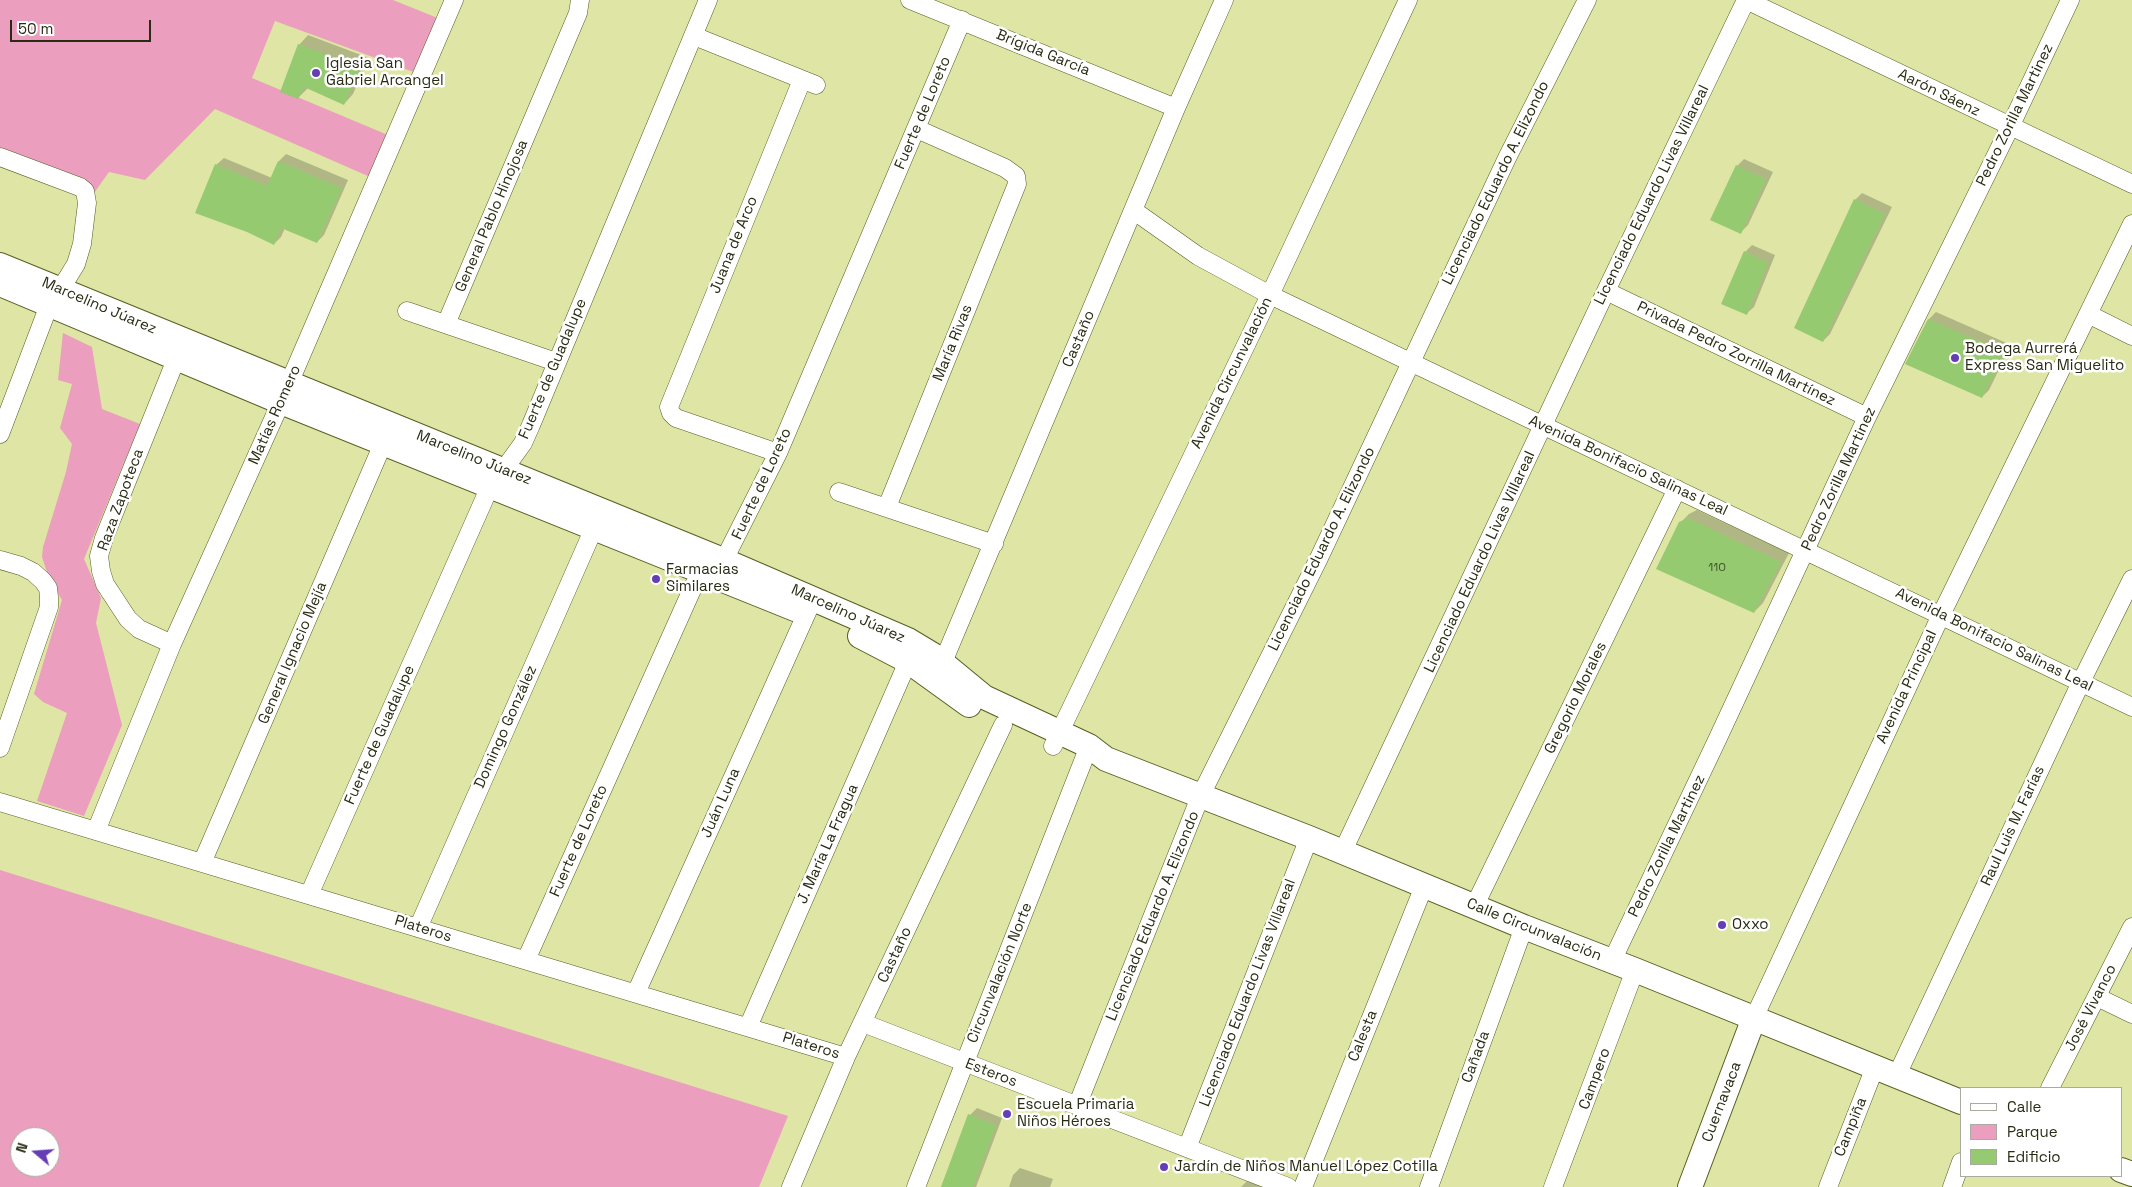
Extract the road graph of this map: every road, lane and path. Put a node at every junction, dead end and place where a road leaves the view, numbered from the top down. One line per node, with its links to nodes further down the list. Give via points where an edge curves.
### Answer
1 (454, 0): 31 (street, Matías Romero)
2 (580, 0): 26 (street, General Pablo Hinojosa, via 578,13)
3 (708, 0): 11 (street, Fuerte de Guadalupe)
4 (910, 0): 10 (street, Brígida García)
5 (1224, 0): 12 (street, Castaño)
6 (1408, 0): 22 (street, Avenida Circunvalación)
7 (1586, 0): 30 (street, Licenciado Eduardo A. Elizondo)
8 (1746, 0): 13 (street, Aarón Sáenz); 21 (street, Licenciado Eduardo Livas Villareal)
9 (2070, 0): 13 (street, Pedro Zorilla Martinez)
10 (962, 20): 12 (street, Brígida García); 14 (street, Fuerte de Loreto)
11 (694, 36): 29 (street, Fuerte de Guadalupe); 36 (street, Juana de Arco, via 809,83 669,407 676,418)
12 (1176, 108): 17 (street, Castaño)
13 (2010, 127): 16 (street, Aarón Sáenz); 32 (street, Pedro Zorilla Martinez)
14 (917, 129): 36 (street, Fuerte de Loreto); 40 (street, María Rivas, via 1005,168 1016,176 1017,184)
15 (0, 157): 23 (street, via 85,191 87,203 82,244 76,264)
16 (2132, 184)
17 (1133, 210): 22 (street, Avenida Bonifacio Salinas Leal, via 1198,256); 42 (street, Castaño)
18 (2132, 224): 25 (street, Avenida Principal)
19 (0, 265): 23 (street, Marcelino Júarez)
20 (0, 284): 23 (street, Marcelino Júarez)
21 (1606, 290): 32 (street, Privada Pedro Zorrilla Martínez); 33 (street, Licenciado Eduardo Livas Villareal)
22 (1270, 295): 30 (street, Avenida Bonifacio Salinas Leal); 55 (street, Avenida Circunvalación)
23 (56, 298): 28 (street, Marcelino Júarez); 34 (street)
24 (407, 310): 26 (street)
25 (2088, 314): 27 (street); 48 (street, Avenida Principal)
26 (446, 324): 29 (street)
27 (2132, 336)
28 (179, 349): 31 (street, Marcelino Júarez); 49 (street, Raza Zapoteca, via 99,556 105,584 128,619 139,629)
29 (556, 362): 37 (street, Fuerte de Guadalupe, via 523,443)
30 (1410, 363): 33 (street, Avenida Bonifacio Salinas Leal); 58 (street, Licenciado Eduardo A. Elizondo, via 1319,558)
31 (285, 392): 35 (street, Marcelino Júarez); 49 (street, Matías Romero)
32 (1867, 417): 43 (street, Pedro Zorilla Martinez)
33 (1544, 427): 38 (street, Avenida Bonifacio Salinas Leal); 62 (street, Licenciado Eduardo Livas Villareal)
34 (0, 434)
35 (387, 434): 37 (street, Marcelino Júarez); 63 (street, General Ignacio Mejía)
36 (778, 453): 45 (street, Fuerte de Loreto, via 733,546)
37 (497, 478): 41 (street, Marcelino Júarez); 65 (street, Fuerte de Guadalupe)
38 (1677, 489): 43 (street, Avenida Bonifacio Salinas Leal); 66 (street, Gregorio Morales)
39 (839, 492): 40 (street)
40 (888, 507): 42 (street)
41 (598, 519): 45 (street, Marcelino Júarez); 68 (street, Domingo González)
42 (994, 544): 51 (street, Castaño)
43 (1806, 551): 48 (street, Avenida Bonifacio Salinas Leal); 71 (street, Pedro Zorilla Martinez)
44 (0, 560): 56 (street, via 33,572 48,588 49,597 49,607)
45 (714, 566): 47 (street, Marcelino Júarez); 70 (street, Fuerte de Loreto, via 699,577 689,595)
46 (2132, 579): 52 (street, Raul Luis M. Farías)
47 (809, 606): 50 (street, Marcelino Júarez, via 878,644); 73 (street, Juán Luna)
48 (1940, 615): 52 (street, Avenida Bonifacio Salinas Leal); 76 (street, Avenida Principal)
49 (172, 644): 60 (street, Matías Romero)
50 (912, 653): 51 (street, Marcelino Júarez); 78 (street, J. María La Fragua)
51 (939, 671): 54 (street, Calle Circunvalación, via 974,709); 55 (street, Calle Circunvalación)
52 (2081, 682): 53 (street, Avenida Bonifacio Salinas Leal); 82 (street, Raul Luis M. Farías)
53 (2132, 707)
54 (1003, 725): 55 (street, Calle Circunvalación); 77 (street, Castaño)
55 (1057, 739): 57 (street, Calle Circunvalación)
56 (0, 748)
57 (1093, 754): 58 (street, Calle Circunvalación); 80 (street, Circunvalación Norte)
58 (1200, 797): 61 (street, Calle Circunvalación); 85 (street, Licenciado Eduardo A. Elizondo)
59 (0, 802): 60 (street, Plateros)
60 (96, 831): 63 (street, Plateros)
61 (1309, 838): 62 (street, Calle Circunvalación); 86 (street, Licenciado Eduardo Livas Villareal)
62 (1342, 853): 64 (street, Calle Circunvalación)
63 (202, 863): 65 (street, Plateros)
64 (1424, 886): 66 (street, Calle Circunvalación); 91 (street, Calesta)
65 (309, 895): 68 (street, Plateros)
66 (1474, 907): 69 (street, Calle Circunvalación)
67 (2132, 927): 74 (street, José Vivanco)
68 (418, 928): 70 (street, Plateros)
69 (1524, 928): 71 (street, Calle Circunvalación); 92 (street, Cañada)
70 (526, 960): 73 (street, Plateros)
71 (1612, 961): 72 (street, Calle Circunvalación)
72 (1635, 970): 76 (street, Calle Circunvalación); 93 (street, Campero)
73 (636, 993): 78 (street, Plateros)
74 (2097, 997): 75 (street); 83 (street, José Vivanco)
75 (2132, 1014)
76 (1754, 1018): 81 (street, Calle Circunvalación); 94 (street, Cuernavaca)
77 (863, 1023): 79 (street, Castaño); 80 (street, Esteros)
78 (748, 1027): 79 (street, Plateros)
79 (846, 1057): 88 (street, Castaño)
80 (965, 1062): 85 (street, Esteros); 89 (street, Circunvalación Norte)
81 (1875, 1067): 82 (street, Calle Circunvalación); 95 (street, Campiña)
82 (1897, 1075): 84 (street, Calle Circunvalación)
83 (2051, 1087)
84 (1960, 1102)
85 (1077, 1106): 86 (street, Esteros)
86 (1187, 1148): 90 (street, Esteros)
87 (1960, 1165): 96 (street)
88 (791, 1187)
89 (916, 1187)
90 (1288, 1187)
91 (1302, 1187)
92 (1429, 1187)
93 (1553, 1187)
94 (1690, 1187)
95 (1828, 1187)
96 (1952, 1187)

